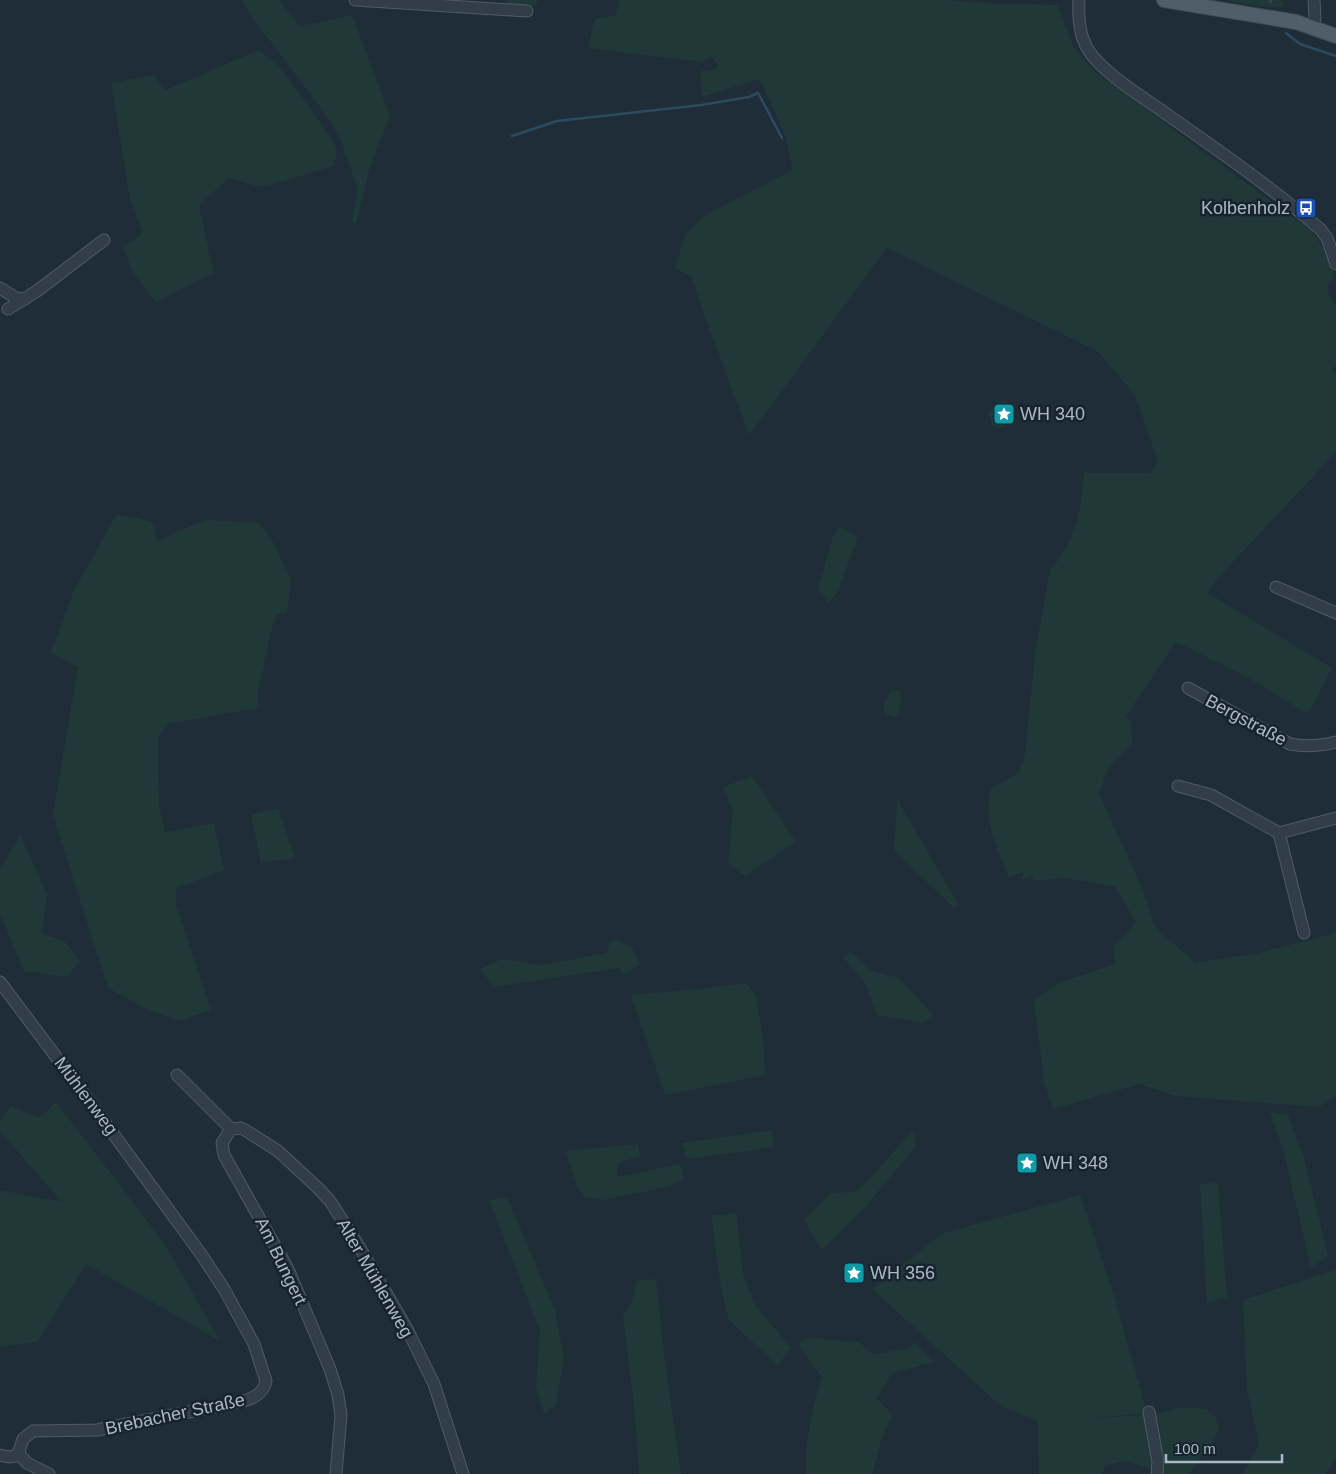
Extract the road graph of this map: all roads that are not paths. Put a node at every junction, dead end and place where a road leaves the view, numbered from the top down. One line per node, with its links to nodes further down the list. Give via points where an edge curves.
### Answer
1 (355, 0): 5 (street)
2 (1079, 0): 9 (street, via 1081,34 1097,61 1272,190 1321,230)
3 (1164, 0): 6 (main road)
4 (1314, 0): 6 (street)
5 (527, 11)
6 (1313, 27): 7 (main road)
7 (1336, 36)
8 (104, 240): 12 (street)
9 (1334, 248): 10 (street)
10 (1336, 264)
11 (0, 288): 12 (street, via 16,298)
12 (25, 299): 13 (street)
13 (8, 309)
14 (1276, 587): 15 (street)
15 (1336, 612)
16 (1188, 688): 17 (street, Bergstraße, via 1290,744 1303,746)
17 (1336, 742)
18 (1178, 786): 20 (street, via 1211,795)
19 (1336, 818): 20 (street)
20 (1279, 833): 21 (street)
21 (1304, 933)
22 (0, 982): 25 (street, Mühlenweg)
23 (177, 1075): 24 (street)
24 (231, 1129): 31 (street, Am Bungert, via 222,1143 224,1155 288,1269 335,1386 341,1415); 32 (street, Alter Mühlenweg, via 246,1130 278,1151 330,1201 407,1329 434,1384)
25 (171, 1210): 28 (street, Brebacher Straße, via 224,1289 254,1344 265,1376 263,1389 249,1399 107,1428 33,1431 23,1439)
26 (1149, 1412): 33 (street, via 1158,1462)
27 (0, 1455): 28 (street)
28 (20, 1455): 29 (street)
29 (36, 1471): 30 (street)
30 (48, 1474)
31 (336, 1474)
32 (463, 1474)
33 (1157, 1474)

